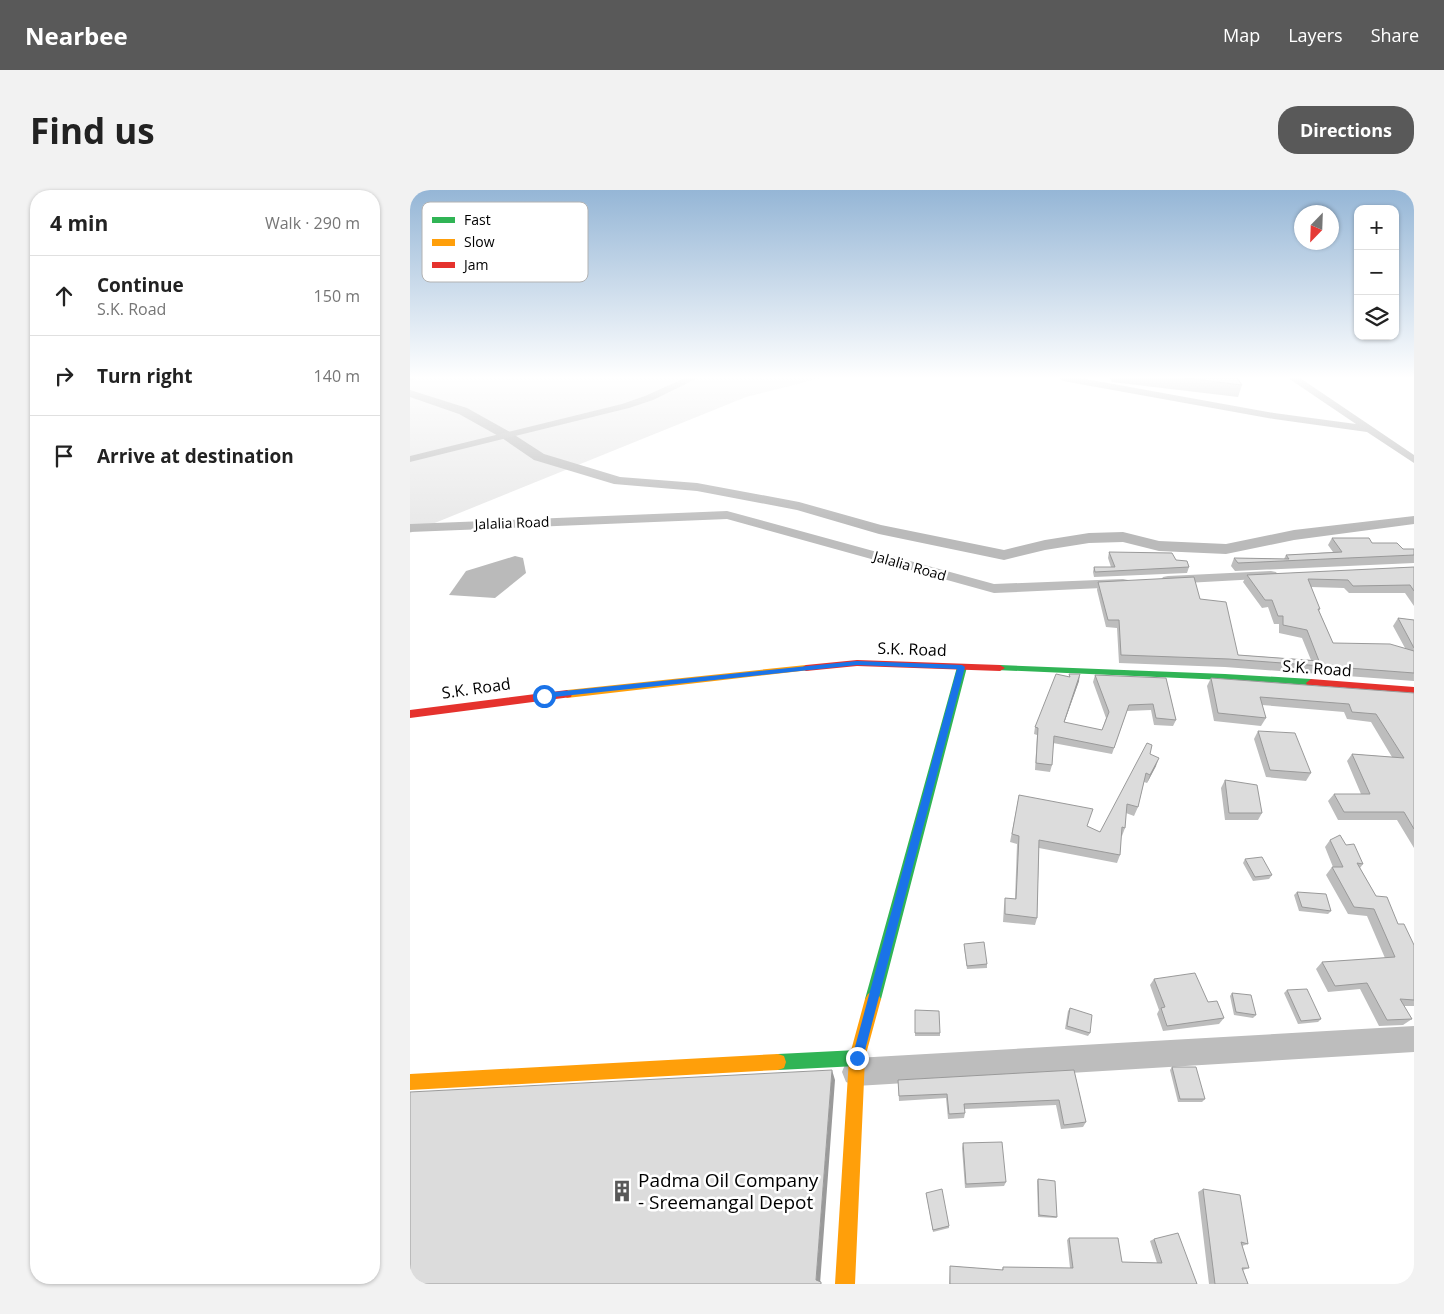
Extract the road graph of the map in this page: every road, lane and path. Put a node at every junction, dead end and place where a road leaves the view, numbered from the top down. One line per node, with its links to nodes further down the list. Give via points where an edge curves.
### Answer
1 (530, 429): 3 (street)
2 (1370, 429): 4 (street)
3 (410, 460)
4 (1414, 460)
5 (410, 528): 6 (street, Jalalia Road, via 727,515 994,589)
6 (1287, 575)
7 (962, 667): 8 (main road, S.K. Road, via 1225,677); 9 (main road, S.K. Road, via 857,663 544,696); 11 (main road)
8 (1414, 691)
9 (410, 714)
10 (1414, 1039): 11 (street)
11 (857, 1065): 12 (main road); 13 (main road)
12 (410, 1082)
13 (845, 1284)

